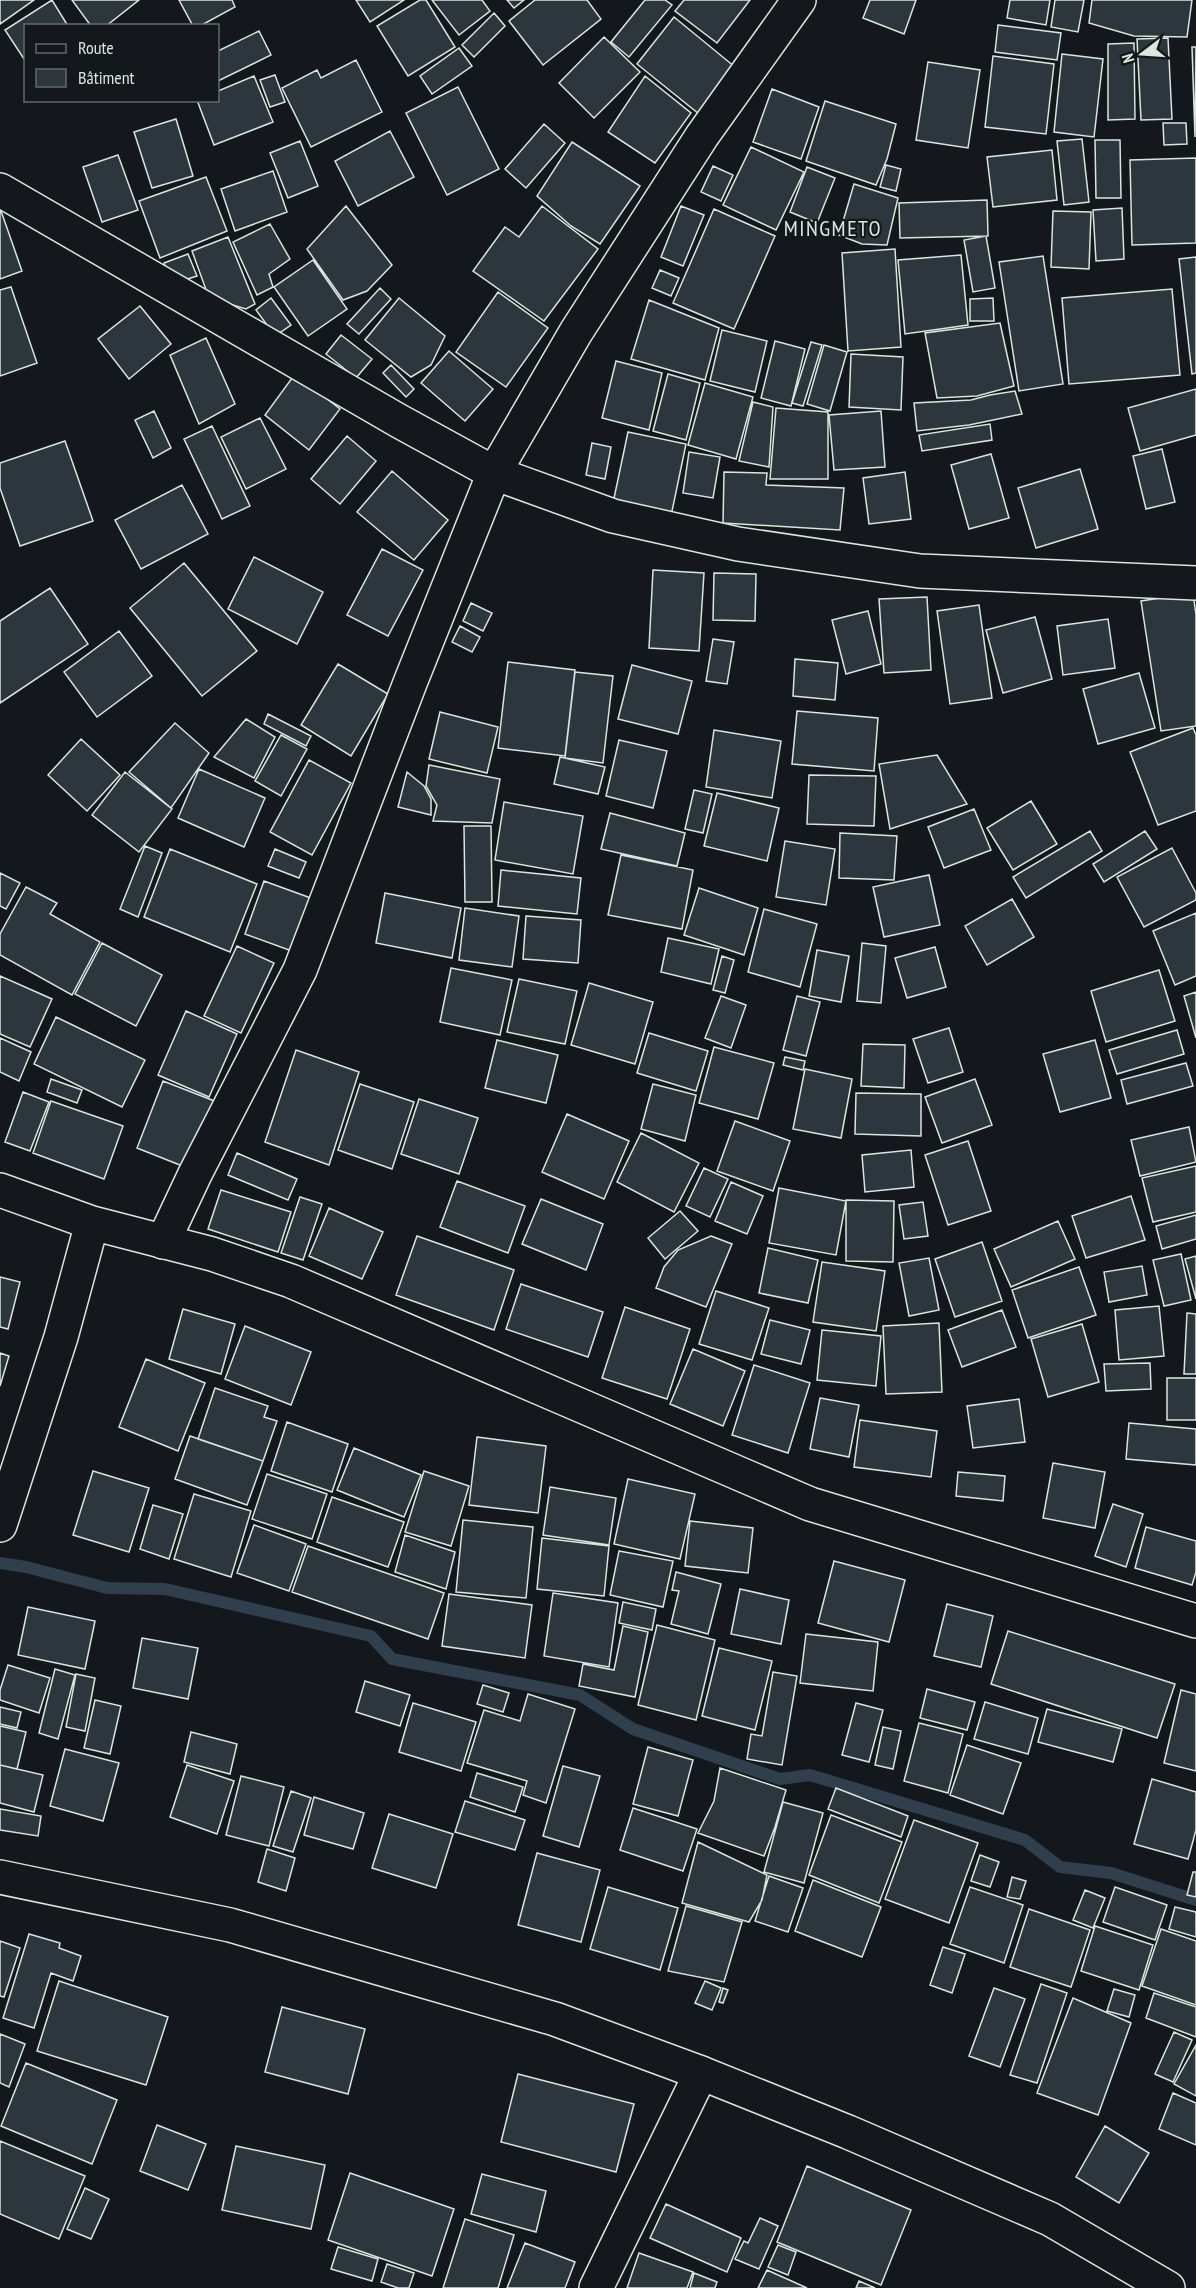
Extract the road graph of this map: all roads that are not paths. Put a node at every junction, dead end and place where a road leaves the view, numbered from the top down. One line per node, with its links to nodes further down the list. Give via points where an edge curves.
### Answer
1 (799, 0): 3 (street, via 670,185 576,333)
2 (0, 190): 3 (street)
3 (494, 473): 4 (street, via 613,516 760,547 920,571); 7 (street, via 300,970)
4 (1196, 583)
5 (0, 1190): 6 (street)
6 (92, 1223): 7 (street); 8 (street, via 61,1337)
7 (163, 1242): 9 (street, via 291,1281 810,1504)
8 (0, 1525)
9 (1196, 1621)
10 (0, 1877): 11 (street, via 230,1925 555,2019)
11 (701, 2073): 12 (street); 13 (street, via 1050,2218)
12 (597, 2288)
13 (1168, 2288)

